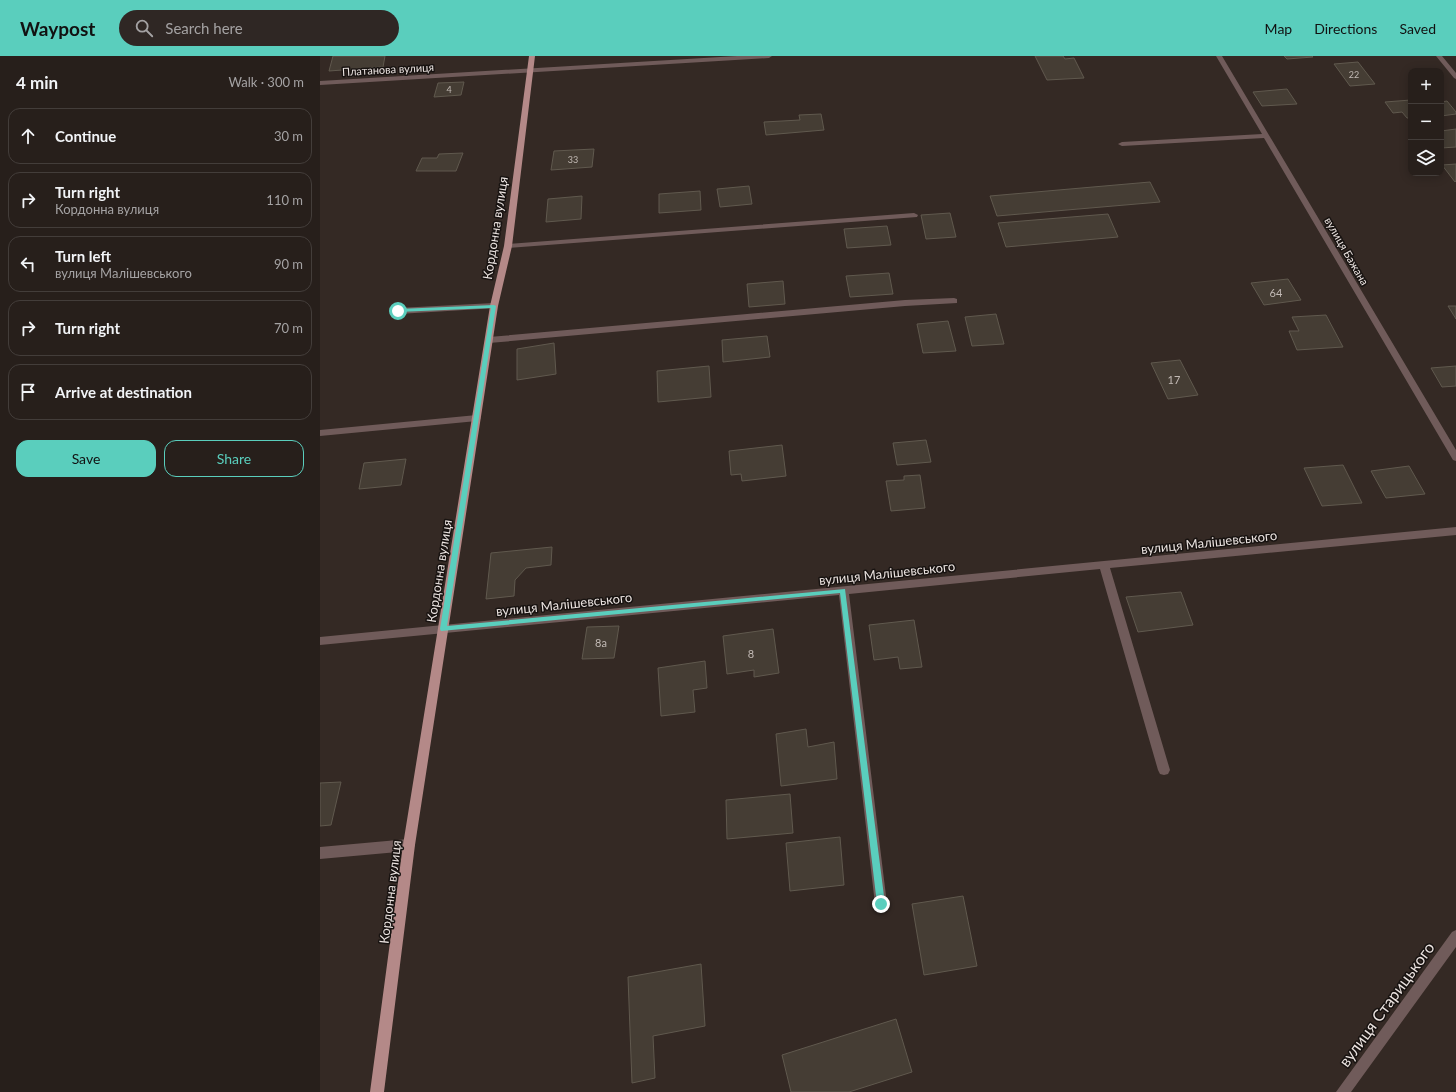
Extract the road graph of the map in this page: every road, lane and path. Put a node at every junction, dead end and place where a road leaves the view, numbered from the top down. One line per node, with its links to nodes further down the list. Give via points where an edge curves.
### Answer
1 (532, 56): 5 (main road, Кордонна вулиця)
2 (769, 56): 5 (street, Платанова вулиця)
3 (1219, 56): 8 (street, вулиця Бажана)
4 (1439, 56): 6 (street)
5 (531, 71): 7 (street, Платанова вулиця); 11 (main road, Кордонна вулиця)
6 (1456, 77)
7 (320, 83)
8 (1266, 136): 9 (street); 18 (street, вулиця Бажана)
9 (1122, 144)
10 (914, 215): 11 (street)
11 (508, 246): 13 (main road, Кордонна вулиця)
12 (954, 301): 15 (street)
13 (494, 306): 14 (street); 15 (main road, Кордонна вулиця)
14 (398, 311)
15 (488, 340): 16 (main road, Кордонна вулиця)
16 (477, 418): 17 (street); 22 (main road, Кордонна вулиця)
17 (320, 433)
18 (1456, 458)
19 (1456, 531): 20 (street, вулиця Малішевського)
20 (1104, 565): 21 (street, вулиця Малішевського); 24 (street)
21 (843, 590): 22 (street, вулиця Малішевського); 27 (street)
22 (443, 629): 23 (street, вулиця Малішевського); 25 (main road, Кордонна вулиця)
23 (320, 641)
24 (1164, 770)
25 (409, 845): 26 (street); 29 (main road, Кордонна вулиця)
26 (320, 853)
27 (881, 904)
28 (1456, 936): 30 (street, вулиця Старицького)
29 (377, 1092)
30 (1343, 1092)

